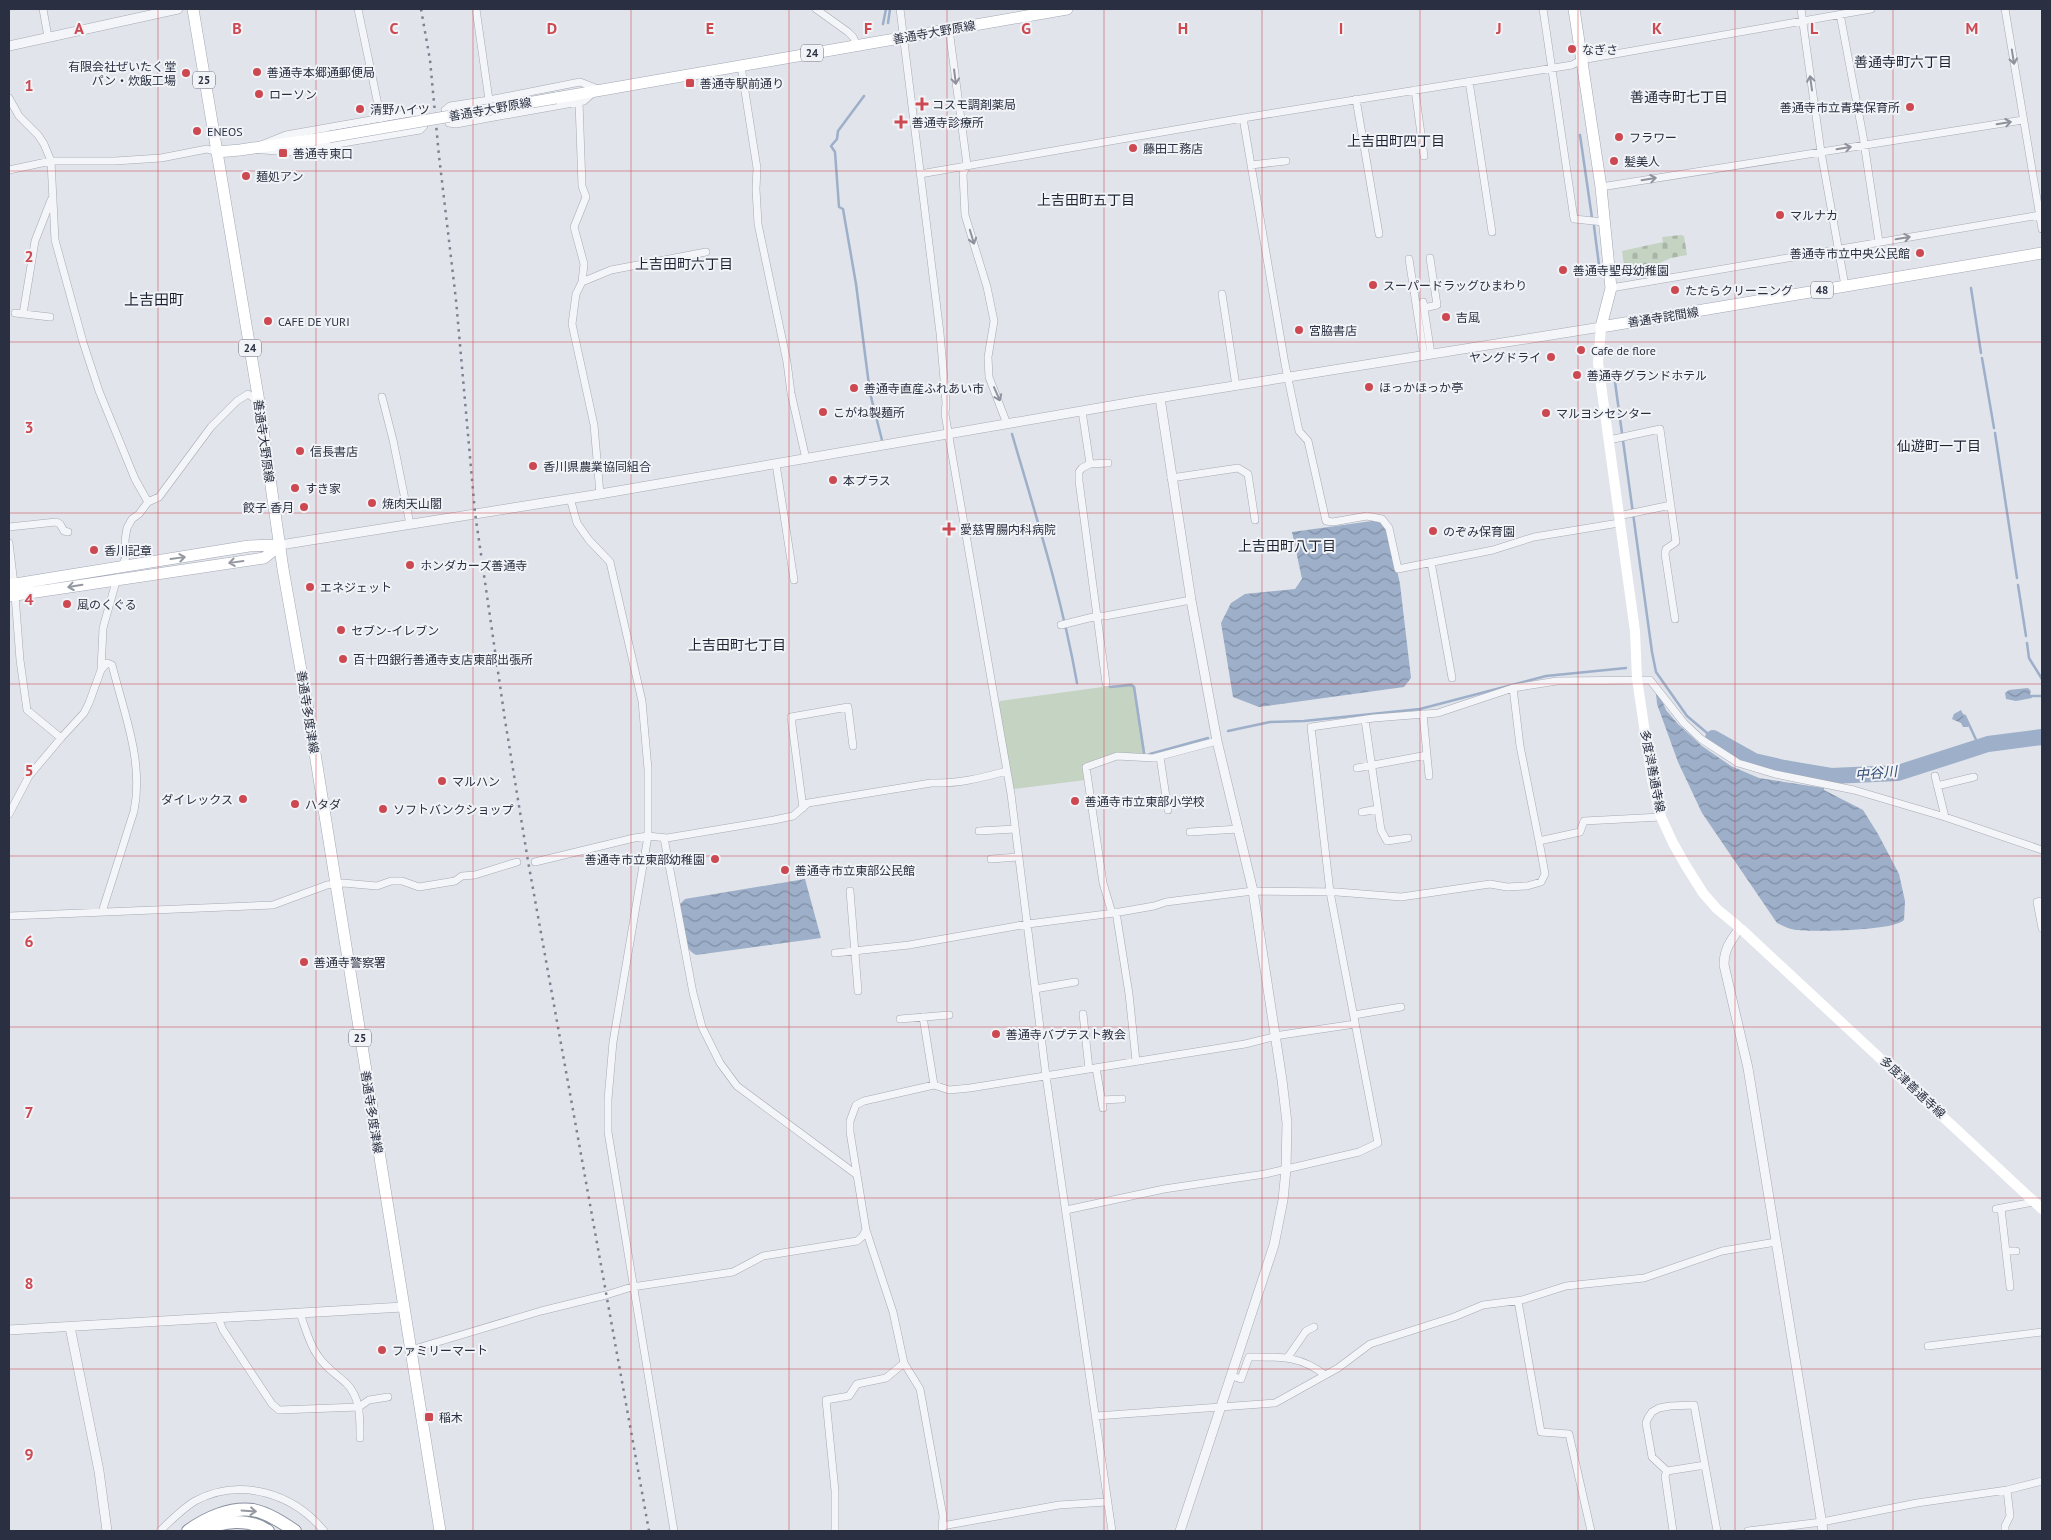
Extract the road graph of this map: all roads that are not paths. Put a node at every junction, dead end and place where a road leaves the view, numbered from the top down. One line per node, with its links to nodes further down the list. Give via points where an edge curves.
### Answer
1 (43, 9): 18 (street)
2 (178, 9): 18 (street)
3 (193, 9): 36 (main road, 25)
4 (358, 9): 32 (street)
5 (476, 9): 29 (street)
6 (816, 9): 19 (street, via 853,37)
7 (900, 9): 17 (street)
8 (1067, 9): 16 (main road, 善通寺大野原線 / 24)
9 (1543, 9): 23 (street)
10 (1574, 9): 21 (main road)
11 (1801, 9): 15 (street)
12 (1871, 9): 14 (street)
13 (2005, 9): 33 (street, one-way to 33)
14 (1840, 14): 15 (street); 34 (street)
15 (1802, 20): 21 (street); 37 (street, one-way to 15)
16 (949, 29): 17 (main road, 善通寺大野原線 / 24); 42 (street, one-way to 42)
17 (904, 36): 19 (main road, 善通寺大野原線 / 24); 44 (street)
18 (48, 37): 20 (street)
19 (857, 45): 22 (main road, 善通寺大野原線 / 24)
20 (9, 46)
21 (1581, 60): 23 (street, via 1572,65); 45 (main road)
22 (741, 66): 25 (main road, 善通寺大野原線 / 24); 76 (street, via 757,168 758,224)
23 (1551, 68): 24 (street); 48 (street, via 1574,220)
24 (1469, 81): 26 (street); 50 (street)
25 (598, 89): 29 (street, via 580,82); 30 (street); 35 (main road, 善通寺大野原線 / 24, bridge)
26 (1415, 90): 28 (street); 38 (street)
27 (9, 98): 39 (street, via 19,116 38,135)
28 (1356, 99): 31 (street); 51 (street)
29 (489, 100): 30 (street, via 450,106 445,110 449,123)
30 (579, 102): 58 (street, via 582,186 586,197 574,228 584,264)
31 (1243, 118): 41 (street); 42 (street)
32 (381, 119): 35 (street, via 286,135); 35 (street, via 416,112 422,115 424,126 420,130 289,152)
33 (2023, 120): 34 (street, one-way to 33); 47 (street)
34 (1864, 145): 37 (street, one-way to 34); 52 (street)
35 (251, 149): 36 (main road, 善通寺大野原線 / 24)
36 (217, 152): 39 (street, via 207,149 123,161); 71 (main road, 善通寺大野原線 / 24)
37 (1821, 152): 45 (street, one-way to 37); 53 (street)
38 (1424, 156)
39 (51, 161): 43 (street); 46 (street)
40 (1286, 161): 41 (street)
41 (1251, 165): 67 (street)
42 (967, 166): 44 (street); 73 (street, one-way to 73, via 963,174 965,215 994,321 988,357 989,377)
43 (9, 170)
44 (920, 174): 74 (street, via 940,333)
45 (1601, 187): 48 (main road)
46 (52, 198): 63 (street, via 35,241); 83 (street, via 54,240 99,391)
47 (2041, 217): 49 (street); 52 (street, one-way to 47)
48 (1604, 222): 60 (main road)
49 (2042, 229)
50 (1492, 232)
51 (1379, 234)
52 (1879, 242): 53 (street)
53 (1838, 251): 59 (street); 60 (street)
54 (706, 252): 58 (street, via 611,270)
55 (2042, 253): 59 (main road, 善通寺詫間線 / 48)
56 (1430, 258): 66 (street, via 1437,305 1423,305)
57 (1409, 259): 66 (street)
58 (582, 282): 81 (street, via 576,294 572,324 594,425)
59 (1844, 286): 65 (main road, 善通寺詫間線 / 48)
60 (1611, 288): 65 (main road)
61 (1222, 294): 68 (street)
62 (15, 313): 63 (street)
63 (24, 314): 64 (street)
64 (50, 317)
65 (1601, 327): 66 (street); 75 (main road, 多度津善通寺線, via 1598,363)
66 (1427, 355): 67 (street)
67 (1288, 377): 68 (street); 92 (street, via 1299,431 1308,441 1326,521 1367,516 1382,519 1389,528 1398,568)
68 (1236, 386): 70 (street)
69 (382, 397): 87 (street)
70 (1160, 398): 72 (street); 80 (street)
71 (259, 402): 83 (street, via 248,394 237,401 211,427 160,497); 91 (main road, 善通寺大野原線 / 24)
72 (1082, 411): 73 (street); 79 (street)
73 (1007, 424): 74 (street)
74 (948, 433): 76 (street); 115 (street)
75 (1618, 438): 84 (street, via 1660,429); 86 (main road, 多度津善通寺線)
76 (806, 459): 78 (street)
77 (1108, 463): 79 (street)
78 (776, 464): 81 (street); 95 (street)
79 (1090, 464): 98 (street, via 1078,472)
80 (1171, 478): 85 (street, via 1238,468 1248,474); 97 (street)
81 (600, 494): 82 (street)
82 (570, 498): 87 (street); 131 (street, via 577,523 610,562 642,701 648,769)
83 (148, 502): 93 (street, via 127,528 126,557)
84 (1671, 505): 86 (street); 99 (street, via 1676,542 1666,549 1665,554)
85 (1255, 520)
86 (1619, 520): 92 (street); 103 (main road, 多度津善通寺線, via 1635,632)
87 (410, 524): 91 (street)
88 (9, 528): 89 (street, via 56,522)
89 (68, 532)
90 (9, 543): 96 (street)
91 (280, 545): 93 (main road, one-way to 91, via 249,546); 94 (main road, one-way to 94, via 264,558); 140 (main road, 善通寺多度津線 / 25)
92 (1431, 562): 102 (street)
93 (122, 566): 94 (street); 96 (main road)
94 (117, 579): 96 (main road, one-way to 96); 101 (street, via 103,628)
95 (794, 580)
96 (12, 590): 108 (street, via 27,710)
97 (1192, 600): 98 (street); 109 (street)
98 (1097, 616): 100 (street); 104 (street)
99 (1676, 619)
100 (1063, 624)
101 (101, 670): 108 (street, via 84,713); 145 (street, via 107,663 112,665 138,770 134,811)
102 (1452, 678)
103 (1638, 679): 105 (street, via 1556,680); 125 (main road, 多度津善通寺線, via 1652,780); 126 (street, via 1650,680 1684,724 1738,763 1854,790)
104 (1106, 683)
105 (1513, 688): 106 (street, via 1438,713); 134 (street, via 1520,746)
106 (1422, 714): 107 (street); 111 (street)
107 (1365, 720): 113 (street); 143 (street, via 1311,727)
108 (61, 738): 124 (street, via 29,776)
109 (1217, 740): 112 (street); 128 (street)
110 (853, 746): 120 (street, via 848,707 791,717)
111 (1427, 755): 113 (street); 116 (street)
112 (1160, 757): 122 (street); 146 (street, via 1118,756 1086,767 1103,883)
113 (1372, 765): 114 (street); 121 (street)
114 (1357, 768)
115 (1007, 771): 120 (street, via 972,781 930,783 808,803); 127 (street)
116 (1430, 776)
117 (1935, 776): 119 (street)
118 (1974, 776): 119 (street)
119 (1937, 786): 126 (street)
120 (803, 808): 132 (street, via 793,816)
121 (1378, 809): 123 (street); 133 (street, via 1386,841)
122 (1168, 810)
123 (1362, 812)
124 (9, 814)
125 (1661, 817): 134 (street, via 1584,821 1580,832); 149 (main road, 多度津善通寺線, via 1703,893)
126 (1945, 817): 135 (street)
127 (1015, 829): 129 (street); 136 (street)
128 (1239, 829): 130 (street); 142 (street)
129 (979, 831)
130 (1190, 832)
131 (648, 836): 132 (street); 139 (street); 179 (street, via 613,1042 608,1099 611,1157)
132 (664, 838): 172 (street, via 693,993 702,1027 720,1063 737,1086)
133 (1408, 838)
134 (1539, 841): 143 (street, via 1545,874 1541,882 1528,886 1483,885 1401,896)
135 (2042, 850)
136 (1019, 857): 137 (street); 148 (street)
137 (991, 859)
138 (517, 862): 140 (street, via 462,876 455,881 420,887 402,881 377,886)
139 (535, 862)
140 (335, 884): 145 (street, via 326,884 273,905); 182 (main road, 善通寺多度津線 / 25)
141 (850, 891): 151 (street)
142 (1253, 891): 143 (street); 146 (street, via 1183,899); 163 (street)
143 (1330, 892): 158 (street)
144 (2042, 901): 150 (street, via 2037,902)
145 (102, 912): 147 (street)
146 (1114, 912): 148 (street); 164 (street, via 1130,994)
147 (9, 916)
148 (1028, 924): 151 (street); 154 (street)
149 (1740, 928): 173 (main road, 多度津善通寺線); 176 (street, via 1727,946 1724,965 1748,1068)
150 (2042, 928)
151 (855, 951): 152 (street); 155 (street)
152 (835, 953)
153 (1075, 982): 154 (street)
154 (1035, 989): 166 (street)
155 (858, 991)
156 (1401, 1007): 158 (street)
157 (1083, 1014): 165 (street)
158 (1354, 1014): 162 (street)
159 (949, 1015): 160 (street)
160 (923, 1017): 161 (street); 167 (street)
161 (900, 1018)
162 (1355, 1024): 163 (street); 171 (street, via 1378,1143 1359,1152)
163 (1276, 1037): 164 (street); 171 (street, via 1287,1122)
164 (1136, 1061): 165 (street)
165 (1092, 1068): 166 (street); 169 (street)
166 (1046, 1076): 167 (street, via 949,1090); 174 (street)
167 (934, 1085): 172 (street, via 856,1105 850,1132)
168 (1122, 1099): 169 (street)
169 (1102, 1100): 170 (street)
170 (1103, 1108)
171 (1286, 1169): 174 (street, via 1164,1189); 194 (street, via 1274,1245)
172 (857, 1175): 175 (street)
173 (2038, 1206): 178 (street, via 1998,1209)
174 (1066, 1210): 198 (street)
175 (866, 1230): 179 (street, via 857,1241 763,1256 733,1272); 192 (street, via 893,1312)
176 (1776, 1242): 181 (street, via 1722,1251 1644,1278 1566,1286); 205 (street)
177 (2016, 1251): 178 (street)
178 (2006, 1252): 180 (street)
179 (632, 1287): 190 (street, via 531,1313); 215 (street)
180 (2010, 1287)
181 (1518, 1301): 193 (street, via 1483,1305 1370,1344); 219 (street, via 1541,1432 1569,1434)
182 (403, 1307): 183 (street); 190 (main road, 善通寺多度津線 / 25)
183 (300, 1313): 184 (street); 196 (street, via 317,1356 351,1388)
184 (218, 1318): 185 (street); 196 (street, via 272,1404 279,1410)
185 (70, 1327): 187 (street); 207 (street, via 99,1472)
186 (1314, 1327): 191 (street, via 1306,1331)
187 (9, 1330)
188 (2042, 1332): 189 (street)
189 (1928, 1346)
190 (411, 1350): 214 (main road, 善通寺多度津線 / 25)
191 (1288, 1357): 193 (street); 194 (street, via 1249,1357 1241,1379)
192 (904, 1363): 206 (street, via 920,1389 943,1516); 216 (street, via 886,1378 856,1384 849,1396 826,1400 836,1491)
193 (1325, 1375): 197 (street, via 1275,1403)
194 (1232, 1376): 197 (street)
195 (388, 1397): 196 (street, via 369,1400)
196 (359, 1407): 199 (street)
197 (1222, 1407): 198 (street); 218 (street)
198 (1096, 1416): 204 (street)
199 (360, 1438)
200 (1706, 1464): 201 (street); 201 (street, via 1694,1405 1670,1406 1652,1412 1646,1423 1652,1457); 221 (street)
201 (1667, 1471): 220 (street, via 1665,1476)
202 (2042, 1481): 203 (street)
203 (2007, 1490): 205 (street, via 1917,1503); 223 (street, via 2010,1516)
204 (1107, 1502): 206 (street, via 1059,1505); 217 (street)
205 (1823, 1527): 222 (street)
206 (942, 1528)
207 (107, 1531)
208 (160, 1531): 213 (street, via 197,1500 210,1495 256,1490 276,1495 294,1505)
209 (188, 1531): 212 (highway, one-way to 212, via 202,1521 242,1510 254,1510 270,1516)
210 (204, 1531): 211 (highway, via 216,1525 239,1522)
211 (268, 1531)
212 (295, 1531)
213 (324, 1531)
214 (440, 1531)
215 (674, 1531)
216 (835, 1531)
217 (1112, 1531)
218 (1180, 1531)
219 (1591, 1531)
220 (1674, 1531)
221 (1716, 1531)
222 (1748, 1531)
223 (2005, 1531)

